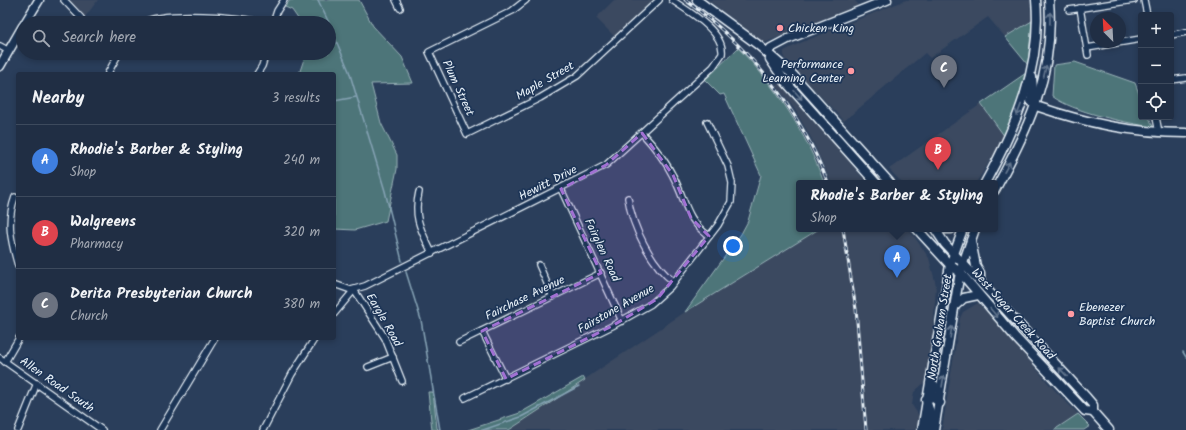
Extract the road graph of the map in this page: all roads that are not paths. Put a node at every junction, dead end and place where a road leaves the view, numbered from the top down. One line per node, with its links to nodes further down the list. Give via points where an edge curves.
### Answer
1 (39, 0): 18 (main road)
2 (64, 0): 19 (street)
3 (284, 0): 20 (street)
4 (396, 0): 14 (street)
5 (526, 0): 45 (street, Plum Street, via 512,11 429,52)
6 (659, 0): 45 (street, Maple Street, via 577,76 550,93)
7 (672, 0): 42 (street, Hewitt Drive, via 714,33 721,42 722,54 713,67)
8 (697, 0): 28 (main road)
9 (887, 0): 28 (main road, via 788,39)
10 (1036, 0): 35 (main road, via 1036,42)
11 (1050, 0): 38 (main road, one-way to 11, via 1047,58)
12 (1134, 0): 15 (street)
13 (1144, 0): 17 (street)
14 (400, 8)
15 (1080, 8): 16 (street); 26 (street)
16 (1069, 10)
17 (1146, 12)
18 (29, 16)
19 (79, 16)
20 (275, 16)
21 (1186, 32): 22 (street)
22 (1174, 34)
23 (16, 38): 27 (main road)
24 (1138, 40): 26 (street)
25 (0, 46): 27 (street)
26 (1087, 48): 29 (street)
27 (9, 51): 32 (main road)
28 (766, 53): 41 (main road, one-way to 41, via 784,80); 46 (main road, via 792,75)
29 (1088, 55)
30 (115, 60): 33 (street)
31 (264, 60): 34 (street)
32 (0, 66)
33 (109, 72)
34 (258, 72)
35 (1031, 73): 38 (main road, via 1031,101); 49 (main road, one-way to 49, via 1008,139)
36 (1186, 78): 37 (street)
37 (1174, 80)
38 (1036, 106): 43 (main road, via 1112,128); 50 (main road, one-way to 38)
39 (1157, 120): 43 (street)
40 (707, 122): 59 (street, Fairstone Avenue, via 725,158 732,183 728,209)
41 (827, 127): 46 (main road, via 837,127); 47 (main road)
42 (642, 133): 51 (street, Hewitt Drive, via 606,165); 59 (street, via 673,175 691,218)
43 (1159, 133): 44 (main road)
44 (1186, 133)
45 (467, 134)
46 (854, 143): 48 (main road)
47 (873, 180)
48 (887, 180)
49 (987, 180)
50 (998, 184)
51 (561, 189): 61 (street, Hewitt Drive); 68 (street, Fairglen Road)
52 (419, 192): 61 (street, via 415,207 416,216)
53 (14, 197): 63 (street, via 9,231)
54 (628, 198): 70 (street, via 630,212 651,258 663,274)
55 (920, 232): 66 (main road, West Sugar Creek Road)
56 (937, 232): 62 (main road, West Sugar Creek Road)
57 (962, 232): 62 (main road, North Graham Street)
58 (974, 232): 60 (main road, North Graham Street)
59 (710, 236): 70 (street, Fairstone Avenue)
60 (970, 240): 64 (main road, North Graham Street); 69 (main road)
61 (432, 253): 72 (street, Hewitt Drive)
62 (954, 253): 64 (main road, West Sugar Creek Road); 66 (main road, North Graham Street)
63 (16, 258)
64 (963, 262): 67 (main road, North Graham Street); 69 (main road, West Sugar Creek Road)
65 (539, 265): 74 (street)
66 (950, 266): 67 (main road, West Sugar Creek Road); 83 (main road, North Graham Street)
67 (960, 272): 73 (main road, West Sugar Creek Road); 75 (main road, North Graham Street)
68 (601, 273): 74 (street, Fairchase Avenue); 77 (street, Fairglen Road)
69 (980, 280): 92 (main road, West Sugar Creek Road, one-way to 69)
70 (674, 282): 77 (street, Fairstone Avenue, via 657,299)
71 (336, 285): 72 (street, Eargle Road)
72 (354, 290): 76 (street); 84 (street, Eargle Road, via 385,338)
73 (978, 295): 75 (main road, via 966,297); 88 (main road, West Sugar Creek Road, one-way to 88)
74 (553, 297): 78 (street, Fairchase Avenue)
75 (954, 306): 94 (main road, North Graham Street, one-way to 75)
76 (336, 312)
77 (622, 321): 87 (street, Fairstone Avenue)
78 (482, 331): 82 (street, Fairchase Avenue); 87 (street)
79 (17, 340): 85 (street)
80 (214, 340): 98 (street)
81 (314, 340): 99 (street, via 292,374)
82 (459, 342)
83 (934, 354): 93 (main road, North Graham Street); 94 (main road, via 935,379 932,397)
84 (393, 357): 86 (street); 89 (street, Eargle Road)
85 (2, 360): 90 (street, Allen Road South)
86 (368, 367)
87 (506, 379): 91 (street, Fairstone Avenue)
88 (1056, 379): 92 (main road, via 1079,398); 95 (main road, West Sugar Creek Road, via 1085,411)
89 (402, 380)
90 (36, 384): 96 (street); 97 (street, Allen Road South)
91 (465, 398)
92 (1087, 398): 95 (main road, West Sugar Creek Road, via 1093,405)
93 (926, 399): 100 (main road, North Graham Street); 101 (main road, via 930,412)
94 (940, 402): 102 (main road, North Graham Street)
95 (1094, 412): 103 (main road, West Sugar Creek Road)
96 (18, 430)
97 (102, 430)
98 (160, 430)
99 (263, 430)
100 (922, 430)
101 (928, 430)
102 (934, 430)
103 (1109, 430)

